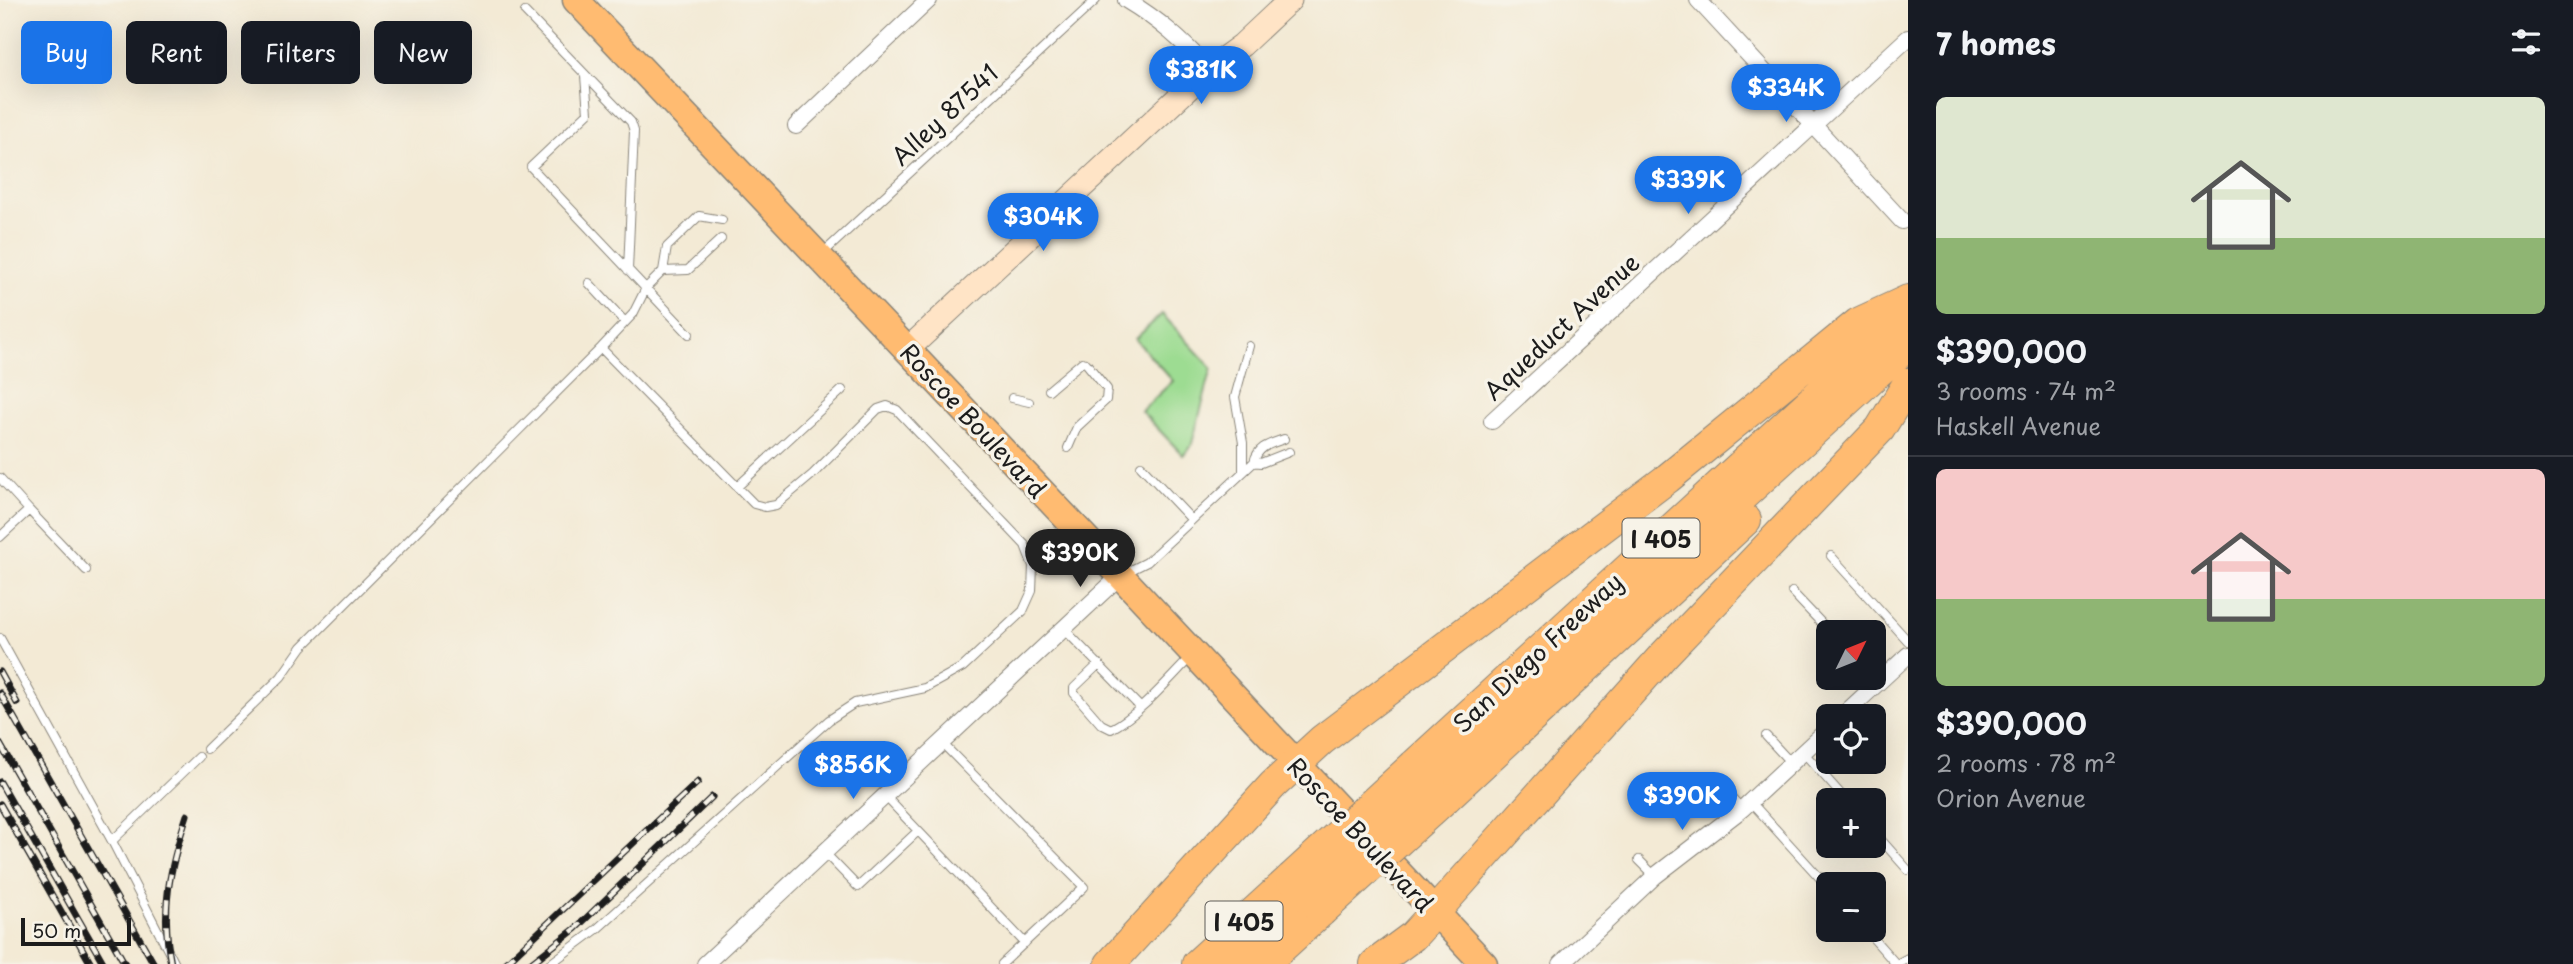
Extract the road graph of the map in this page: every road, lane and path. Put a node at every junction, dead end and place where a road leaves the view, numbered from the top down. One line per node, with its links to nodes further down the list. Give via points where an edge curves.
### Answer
1 (576, 0): 16 (main road, Roscoe Boulevard)
2 (929, 0): 11 (street)
3 (1096, 0): 16 (lane, Alley 87541)
4 (1126, 0): 9 (street, via 1155,17)
5 (1290, 0): 9 (main road)
6 (1698, 0): 12 (street)
7 (526, 12): 10 (lane)
8 (1908, 38): 12 (street, Aqueduct Avenue)
9 (1209, 69): 29 (main road)
10 (585, 76): 17 (lane, via 631,122 634,131); 17 (lane, via 588,113 531,167)
11 (796, 126)
12 (1812, 126): 14 (street); 36 (street, Aqueduct Avenue)
13 (722, 220): 18 (lane, via 699,216 667,247)
14 (1902, 222)
15 (721, 239): 18 (lane, via 688,270)
16 (819, 257): 29 (main road, Roscoe Boulevard)
17 (628, 270): 20 (lane)
18 (663, 271): 20 (lane)
19 (589, 284): 23 (lane)
20 (646, 288): 23 (lane); 24 (lane)
21 (1908, 300): 69 (highway, via 1858,323 1668,478)
22 (1908, 312): 70 (highway, San Diego Freeway / I 405)
23 (625, 322): 28 (lane)
24 (690, 334)
25 (1908, 334): 70 (highway)
26 (1908, 345): 70 (highway)
27 (1249, 346): 42 (lane, via 1235,397)
28 (601, 348): 44 (lane); 66 (lane, via 302,647 281,677)
29 (908, 349): 50 (main road, Roscoe Boulevard)
30 (1908, 366): 70 (highway, San Diego Freeway / I 405, via 1702,562)
31 (1908, 383): 84 (highway, via 1880,429 1662,657)
32 (842, 390): 44 (lane)
33 (1049, 390): 38 (lane, via 1082,362 1107,389 1106,400 1077,427)
34 (1012, 398): 35 (lane)
35 (1029, 402)
36 (1492, 421)
37 (1284, 439): 40 (lane, via 1262,447)
38 (1068, 448)
39 (1289, 452): 40 (lane)
40 (1254, 462): 42 (lane)
41 (1141, 466): 46 (lane)
42 (1243, 472): 46 (lane)
43 (0, 478): 45 (lane)
44 (737, 487): 89 (lane, via 754,504 776,505 878,409 887,406 897,410 1025,545 1033,566 1032,591 1023,611 963,667 925,688 855,703 829,720 597,929)
45 (29, 510): 47 (lane); 49 (lane)
46 (1192, 520): 50 (lane, via 1147,562)
47 (0, 537)
48 (1831, 556): 55 (lane)
49 (86, 570)
50 (1121, 575): 53 (street); 56 (main road, Roscoe Boulevard)
51 (1792, 592): 52 (lane)
52 (1819, 620)
53 (1064, 629): 58 (lane); 65 (street)
54 (0, 638): 76 (lane)
55 (1908, 641)
56 (1194, 654): 62 (lane); 69 (main road, Roscoe Boulevard)
57 (1908, 655): 59 (street)
58 (1099, 664): 62 (lane); 62 (lane, via 1074,693 1101,724 1111,729)
59 (1886, 672)
60 (1867, 690): 61 (street)
61 (1853, 704)
62 (1140, 707)
63 (1766, 736): 68 (lane)
64 (1816, 740): 68 (street)
65 (942, 743): 73 (street); 86 (lane, via 1084,887)
66 (207, 749)
67 (199, 757): 76 (lane)
68 (1797, 758): 71 (lane); 74 (street)
69 (1296, 764): 84 (main road, Roscoe Boulevard); 92 (highway)
70 (1429, 780): 83 (highway, San Diego Freeway / I 405, bridge); 83 (highway, San Diego Freeway / I 405, bridge)
71 (1832, 788)
72 (1724, 789): 74 (lane)
73 (885, 796): 75 (lane); 78 (street)
74 (1746, 805): 81 (lane); 82 (street)
75 (918, 831): 78 (lane, via 858,887); 86 (lane)
76 (112, 841): 88 (lane)
77 (1886, 845): 80 (lane)
78 (825, 853): 90 (street)
79 (1639, 860): 82 (lane)
80 (1908, 870)
81 (1816, 875)
82 (1655, 876): 99 (street)
83 (1305, 894): 93 (highway, San Diego Freeway / I 405); 94 (highway); 95 (highway); 96 (highway, San Diego Freeway / I 405)
84 (1435, 912): 97 (highway, via 1413,936); 98 (main road, Roscoe Boulevard)
85 (1877, 942): 100 (lane)
86 (1026, 943): 91 (lane)
87 (1908, 958): 100 (lane)
88 (175, 964)
89 (550, 964)
90 (705, 964)
91 (1002, 964)
92 (1110, 964)
93 (1197, 964)
94 (1221, 964)
95 (1232, 964)
96 (1264, 964)
97 (1375, 964)
98 (1484, 964)
99 (1561, 964)
100 (1896, 964)

